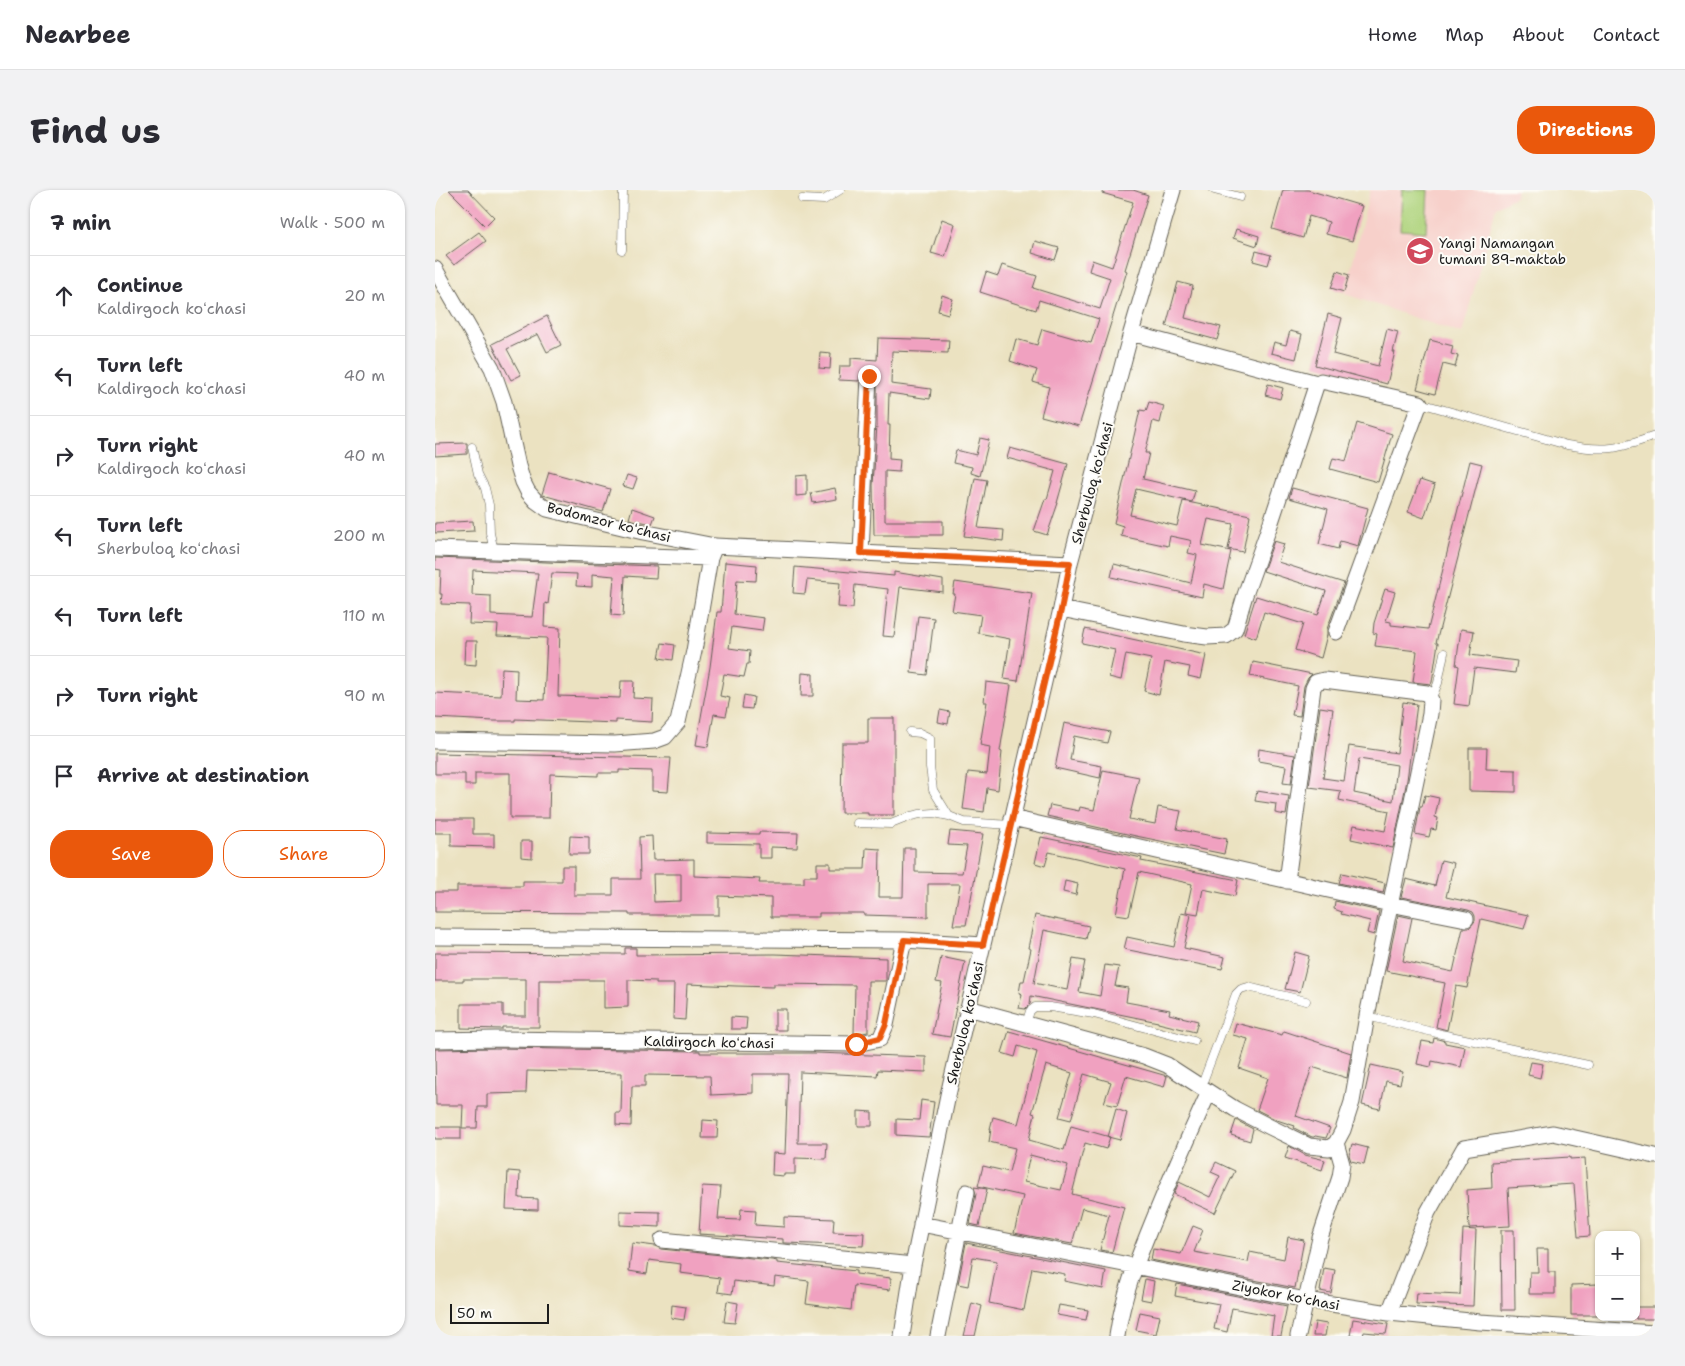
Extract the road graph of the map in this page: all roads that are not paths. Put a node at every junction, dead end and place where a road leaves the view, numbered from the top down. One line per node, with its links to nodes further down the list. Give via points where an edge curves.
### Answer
1 (623, 190): 7 (lane)
2 (839, 190): 6 (lane, via 824,200)
3 (1173, 190): 9 (street, Sherbuloq koʻchasi)
4 (1214, 190): 5 (lane)
5 (1240, 197)
6 (802, 199)
7 (622, 250)
8 (435, 269): 17 (street, Bodomzor koʻchasi, via 492,368 505,402 518,466 528,492 536,501 547,509)
9 (1131, 333): 11 (street); 19 (street, Sherbuloq koʻchasi)
10 (869, 376): 18 (street)
11 (1317, 383): 12 (street, via 1321,381); 20 (street, via 1235,629 1226,636 1207,637)
12 (1420, 403): 13 (lane, via 1589,449 1617,448); 21 (street)
13 (1655, 436)
14 (472, 447): 16 (lane, via 489,505)
15 (435, 549): 16 (street, Bodomzor koʻchasi)
16 (494, 551): 17 (street, Bodomzor koʻchasi)
17 (712, 552): 18 (street); 25 (street, via 678,722 665,737 615,744)
18 (861, 553): 19 (street)
19 (1070, 563): 20 (street, Sherbuloq koʻchasi)
20 (1061, 610): 27 (street, Sherbuloq koʻchasi)
21 (1336, 632)
22 (1445, 653): 23 (lane)
23 (1431, 700): 29 (street, via 1427,693 1401,688 1324,680 1316,682); 30 (street)
24 (911, 732): 26 (lane, via 930,738 933,790)
25 (435, 741)
26 (949, 816): 27 (lane, via 964,822); 28 (lane, via 920,814 891,824)
27 (1012, 822): 29 (street); 34 (street, Sherbuloq koʻchasi)
28 (857, 823)
29 (1287, 881): 30 (street)
30 (1390, 904): 31 (street); 37 (street)
31 (1466, 919)
32 (435, 937): 33 (street)
33 (904, 940): 34 (street); 39 (street, Kaldirgoch koʻchasi, via 880,1038 856,1044)
34 (983, 945): 36 (street, Sherbuloq koʻchasi)
35 (1306, 1001): 42 (lane, via 1241,988 1236,994)
36 (968, 1008): 38 (street); 46 (street, Sherbuloq koʻchasi)
37 (1367, 1016): 41 (lane); 43 (street, via 1352,1102 1343,1130)
38 (1026, 1024): 40 (lane, via 1030,1011 1035,1007 1050,1006 1094,1014); 42 (street, via 1144,1056 1167,1065)
39 (435, 1040)
40 (1194, 1041)
41 (1588, 1065)
42 (1205, 1089): 43 (street, via 1309,1146 1329,1148); 50 (street)
43 (1335, 1142): 51 (street, via 1342,1164)
44 (1655, 1156): 52 (street, via 1553,1133 1464,1148 1428,1212)
45 (967, 1192): 47 (street)
46 (921, 1224): 47 (street, Ziyokor koʻchasi); 49 (street, Sherbuloq koʻchasi)
47 (959, 1233): 50 (street, Ziyokor koʻchasi); 56 (street)
48 (662, 1240): 49 (street)
49 (913, 1265): 55 (street, Sherbuloq koʻchasi)
50 (1135, 1266): 51 (street, Ziyokor koʻchasi); 57 (street, via 1121,1308)
51 (1306, 1300): 52 (street, Ziyokor koʻchasi); 58 (street)
52 (1389, 1313): 53 (street, Ziyokor koʻchasi)
53 (1479, 1329): 54 (street, Ziyokor koʻchasi)
54 (1655, 1333)
55 (902, 1336)
56 (938, 1336)
57 (1117, 1336)
58 (1297, 1336)

